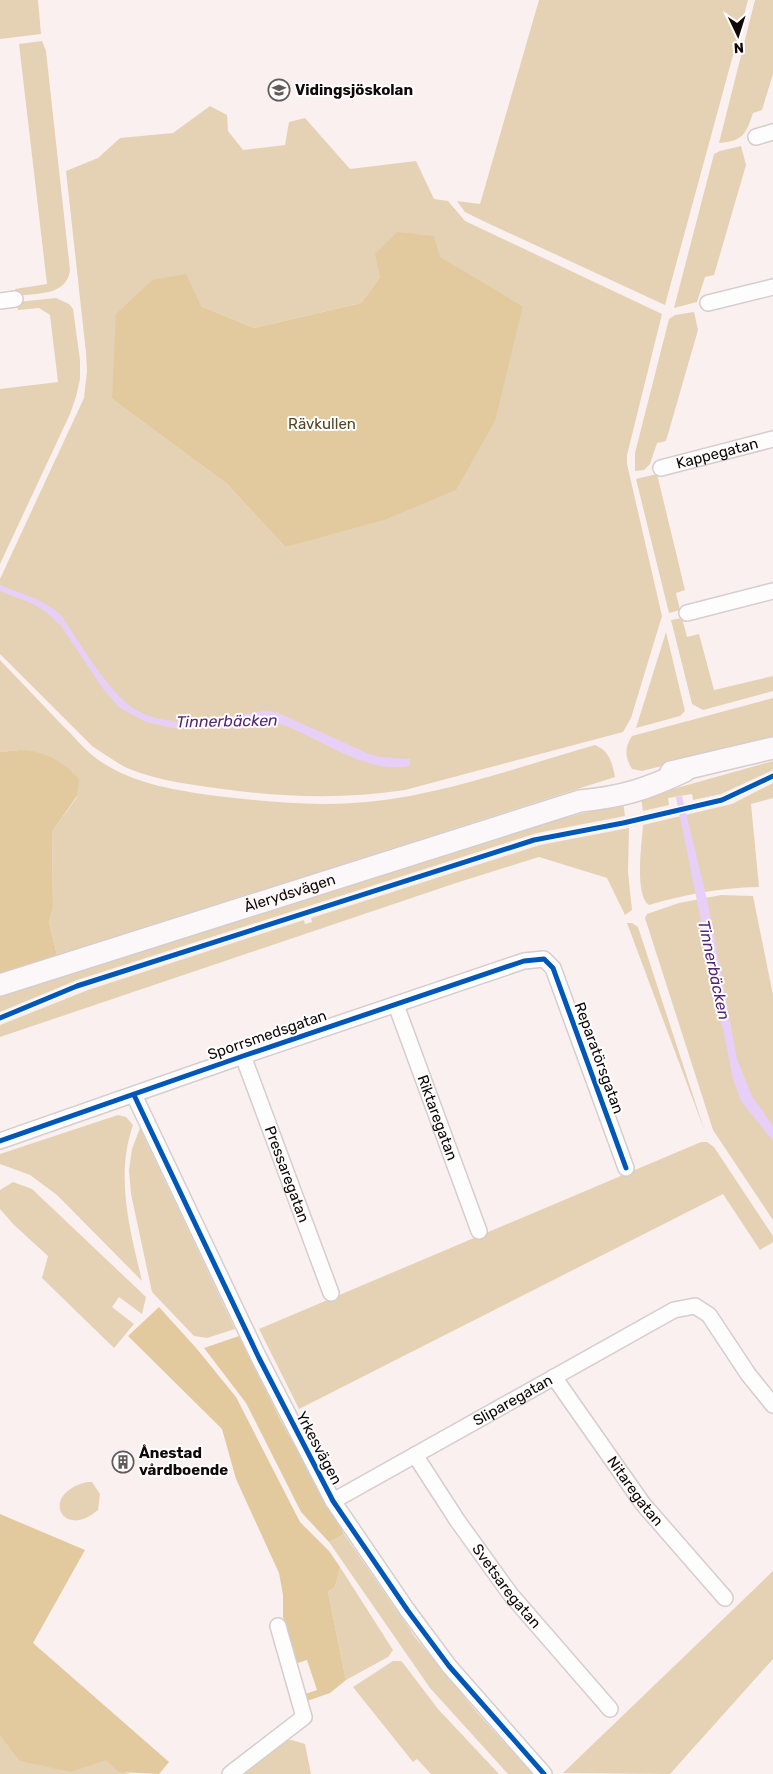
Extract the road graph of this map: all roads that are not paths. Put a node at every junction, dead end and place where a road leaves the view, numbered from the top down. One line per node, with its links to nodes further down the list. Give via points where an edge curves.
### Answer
1 (773, 132): 2 (street)
2 (756, 136)
3 (773, 287): 4 (street)
4 (708, 303)
5 (773, 439): 6 (street, Kappegatan)
6 (661, 468)
7 (773, 591): 8 (street)
8 (687, 613)
9 (773, 748): 11 (main road, Ålerydsvägen, via 685,770 621,781 580,801)
10 (544, 959): 12 (street, Sporrsmedsgatan, via 524,961); 16 (street, Reparatörsgatan, via 553,968)
11 (0, 985)
12 (396, 1004): 13 (street, Sporrsmedsgatan); 17 (street, Riktaregatan)
13 (243, 1056): 14 (street, Sporrsmedsgatan); 18 (street, Pressaregatan)
14 (134, 1095): 15 (street, Sporrsmedsgatan); 22 (street, Yrkesvägen, via 259,1358)
15 (0, 1141)
16 (626, 1168)
17 (479, 1230)
18 (331, 1293)
19 (554, 1377): 20 (street, Sliparegatan, via 674,1310 695,1306 709,1315); 21 (street, Sliparegatan); 23 (street, Nitaregatan, via 643,1504)
20 (773, 1405)
21 (415, 1455): 22 (street, Sliparegatan); 25 (street, Svetsaregatan, via 511,1595)
22 (333, 1501): 27 (street, Yrkesvägen, via 449,1666)
23 (725, 1598)
24 (278, 1626): 26 (street, via 304,1717)
25 (610, 1709)
26 (230, 1774)
27 (544, 1774)

